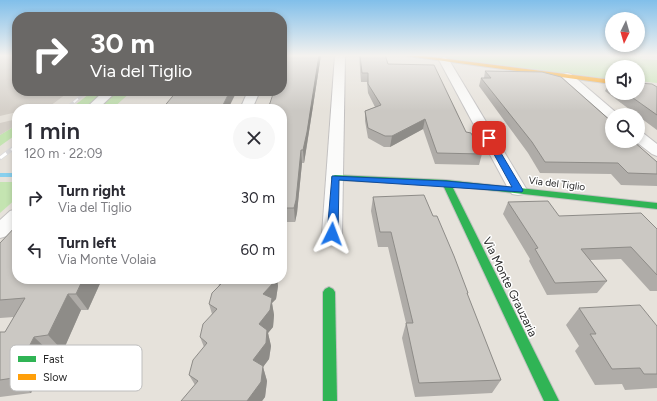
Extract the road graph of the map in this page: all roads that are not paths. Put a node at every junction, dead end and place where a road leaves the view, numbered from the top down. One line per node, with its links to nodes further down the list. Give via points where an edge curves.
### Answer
1 (339, 74): 11 (street)
2 (452, 74): 13 (street)
3 (549, 74): 4 (street)
4 (567, 76): 5 (street); 8 (street)
5 (605, 81)
6 (105, 96): 7 (street)
7 (97, 104)
8 (606, 108)
9 (645, 142): 10 (street)
10 (657, 151)
11 (335, 178): 12 (street, Via del Tiglio); 17 (street)
12 (446, 184): 13 (street, Via del Tiglio); 20 (street, Via Monte Grauzaria)
13 (518, 190): 14 (street, Via del Tiglio)
14 (654, 208)
15 (12, 219): 16 (street)
16 (0, 231)
17 (332, 234)
18 (329, 292): 19 (street)
19 (330, 401)
20 (552, 401)

